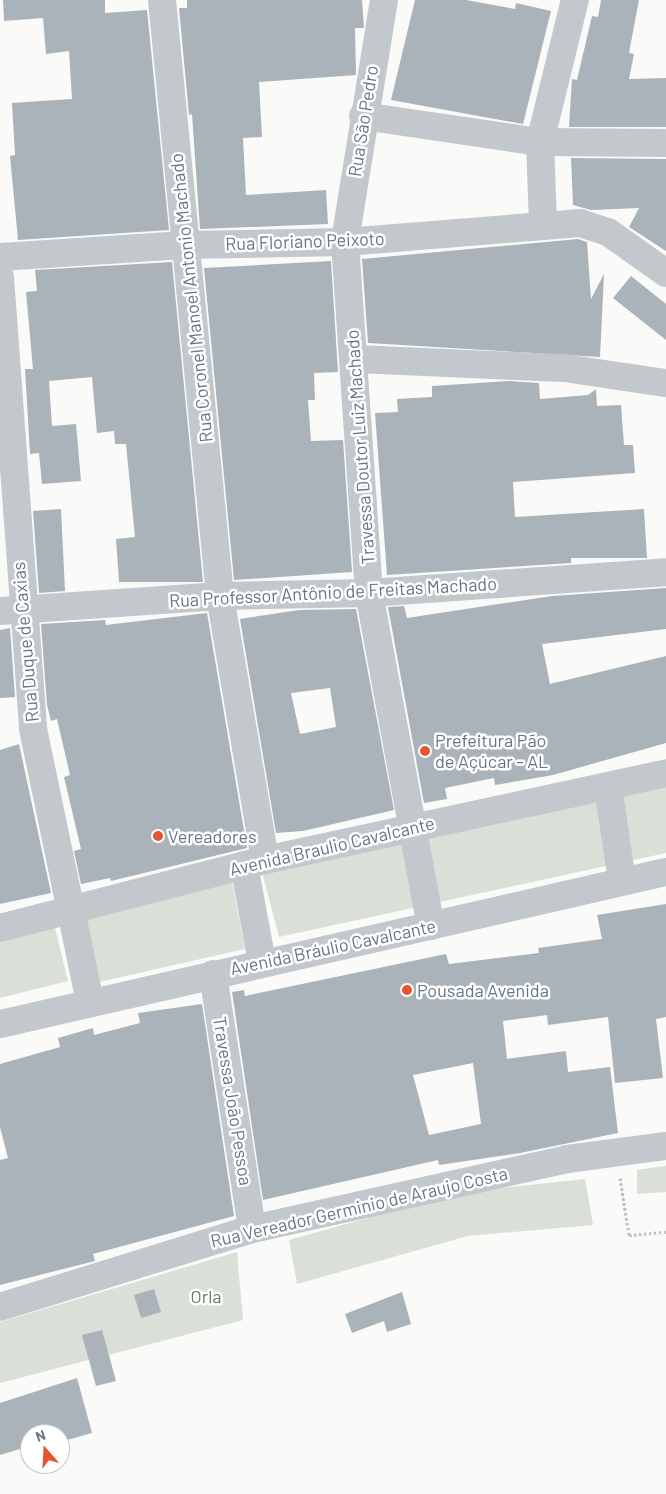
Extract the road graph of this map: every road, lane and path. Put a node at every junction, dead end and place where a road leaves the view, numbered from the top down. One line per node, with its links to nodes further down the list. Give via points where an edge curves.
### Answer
1 (162, 0): 9 (street, Rua Coronel Manoel Antonio Machado)
2 (384, 0): 4 (street, Rua São Pedro)
3 (576, 0): 5 (street)
4 (363, 116): 5 (street); 8 (street, Rua São Pedro)
5 (540, 142): 6 (street); 7 (street)
6 (666, 143)
7 (543, 224): 8 (street, Rua Floriano Peixoto); 11 (street, Rua Floriano Peixoto, via 580,223 608,232)
8 (345, 242): 9 (street, Rua Floriano Peixoto); 13 (street, Travessa Doutor Luiz Machado)
9 (186, 245): 10 (street, Rua Floriano Peixoto); 17 (street, Rua Coronel Manoel Antonio Machado)
10 (0, 257)
11 (666, 273)
12 (0, 277): 18 (street, Rua Duque de Caxias)
13 (355, 360): 14 (street, via 564,368); 16 (street, Travessa Doutor Luiz Machado)
14 (666, 383)
15 (666, 572): 16 (street, Rua Professor Antônio de Freitas Machado)
16 (370, 593): 17 (street, Rua Professor Antônio de Freitas Machado); 21 (street, Travessa Doutor Luiz Machado)
17 (220, 596): 18 (street, Rua Professor Antônio de Freitas Machado); 22 (street, Rua Coronel Manoel Antonio Machado)
18 (11, 610): 25 (street, Rua Duque de Caxias)
19 (666, 773): 20 (street, Avenida Braulio Cavalcante)
20 (608, 787): 21 (street, Avenida Braulio Cavalcante); 24 (street)
21 (411, 828): 22 (street, Avenida Braulio Cavalcante); 26 (street, Travessa Doutor Luiz Machado)
22 (255, 862): 25 (street, Avenida Braulio Cavalcante); 28 (street, Rua Coronel Manoel Antonio Machado)
23 (666, 872): 24 (street, Avenida Bráulio Cavalcante)
24 (622, 881): 26 (street, Avenida Bráulio Cavalcante)
25 (72, 908): 27 (street, Avenida Braulio Cavalcante); 30 (street, Rua Duque de Caxias)
26 (431, 926): 28 (street, Avenida Bráulio Cavalcante)
27 (0, 928)
28 (262, 962): 29 (street, Avenida Bráulio Cavalcante)
29 (213, 974): 30 (street, Avenida Bráulio Cavalcante); 34 (street, Travessa João Pessoa)
30 (90, 1002): 31 (street, Avenida Bráulio Cavalcante)
31 (0, 1024)
32 (666, 1146): 34 (street, Rua Vereador Germinio de Araujo Costa, via 567,1159)
33 (619, 1174): 35 (path, via 630,1235)
34 (252, 1229): 36 (street, Rua Vereador Germinio de Araujo Costa)
35 (666, 1232)
36 (0, 1307)

